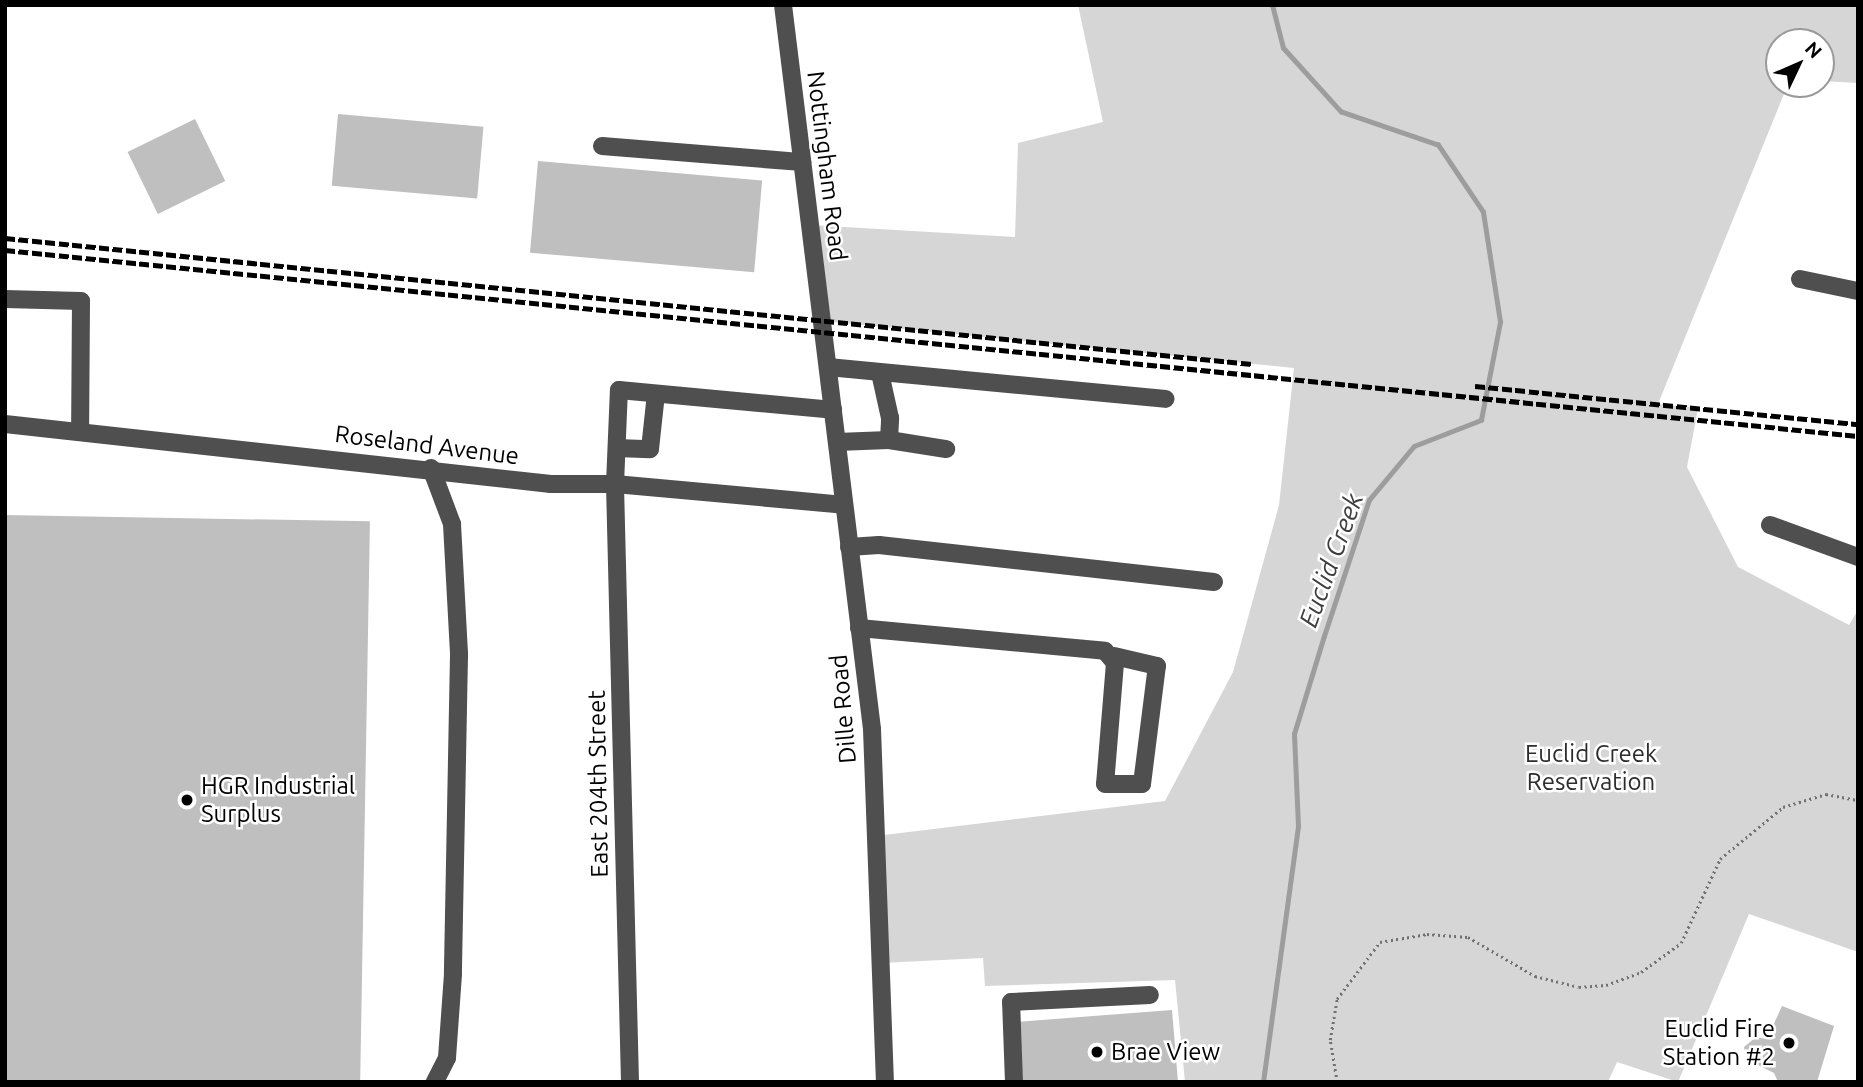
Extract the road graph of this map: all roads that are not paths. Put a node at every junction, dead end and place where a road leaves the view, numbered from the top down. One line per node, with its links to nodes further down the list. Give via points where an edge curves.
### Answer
1 (783, 5): 3 (street, Nottingham Road)
2 (602, 145): 3 (street)
3 (802, 162): 7 (street, Nottingham Road)
4 (1800, 279): 5 (street)
5 (1858, 291)
6 (5, 299): 14 (street, via 81,301)
7 (824, 333): 8 (street, Dille Road)
8 (828, 368): 9 (street); 12 (street, Dille Road)
9 (880, 373): 11 (street); 15 (street, via 890,418)
10 (656, 394): 12 (street); 17 (street, via 650,449); 17 (street, East 204th Street, via 619,390)
11 (1164, 399)
12 (833, 410): 16 (street, Dille Road)
13 (5, 424): 14 (street, Roseland Avenue)
14 (80, 432): 19 (street, Roseland Avenue)
15 (889, 440): 16 (street); 18 (street)
16 (837, 442): 21 (street, Dille Road)
17 (617, 449): 20 (street, East 204th Street)
18 (946, 449)
19 (432, 468): 20 (street, Roseland Avenue, via 551,484); 29 (street, via 452,524 459,655 453,974 447,1058)
20 (615, 484): 21 (street, Roseland Avenue); 30 (street, East 204th Street)
21 (844, 505): 23 (street, Dille Road)
22 (1770, 525): 24 (street)
23 (849, 547): 25 (street, via 879,545); 26 (street, Dille Road)
24 (1858, 557)
25 (1213, 582)
26 (859, 628): 27 (street, via 1105,651); 31 (street, Dille Road, via 872,729)
27 (1114, 656): 27 (street, via 1105,784 1142,784 1157,666)
28 (1150, 995): 32 (street, via 1012,1002)
29 (435, 1082)
30 (629, 1082)
31 (885, 1082)
32 (1014, 1082)

